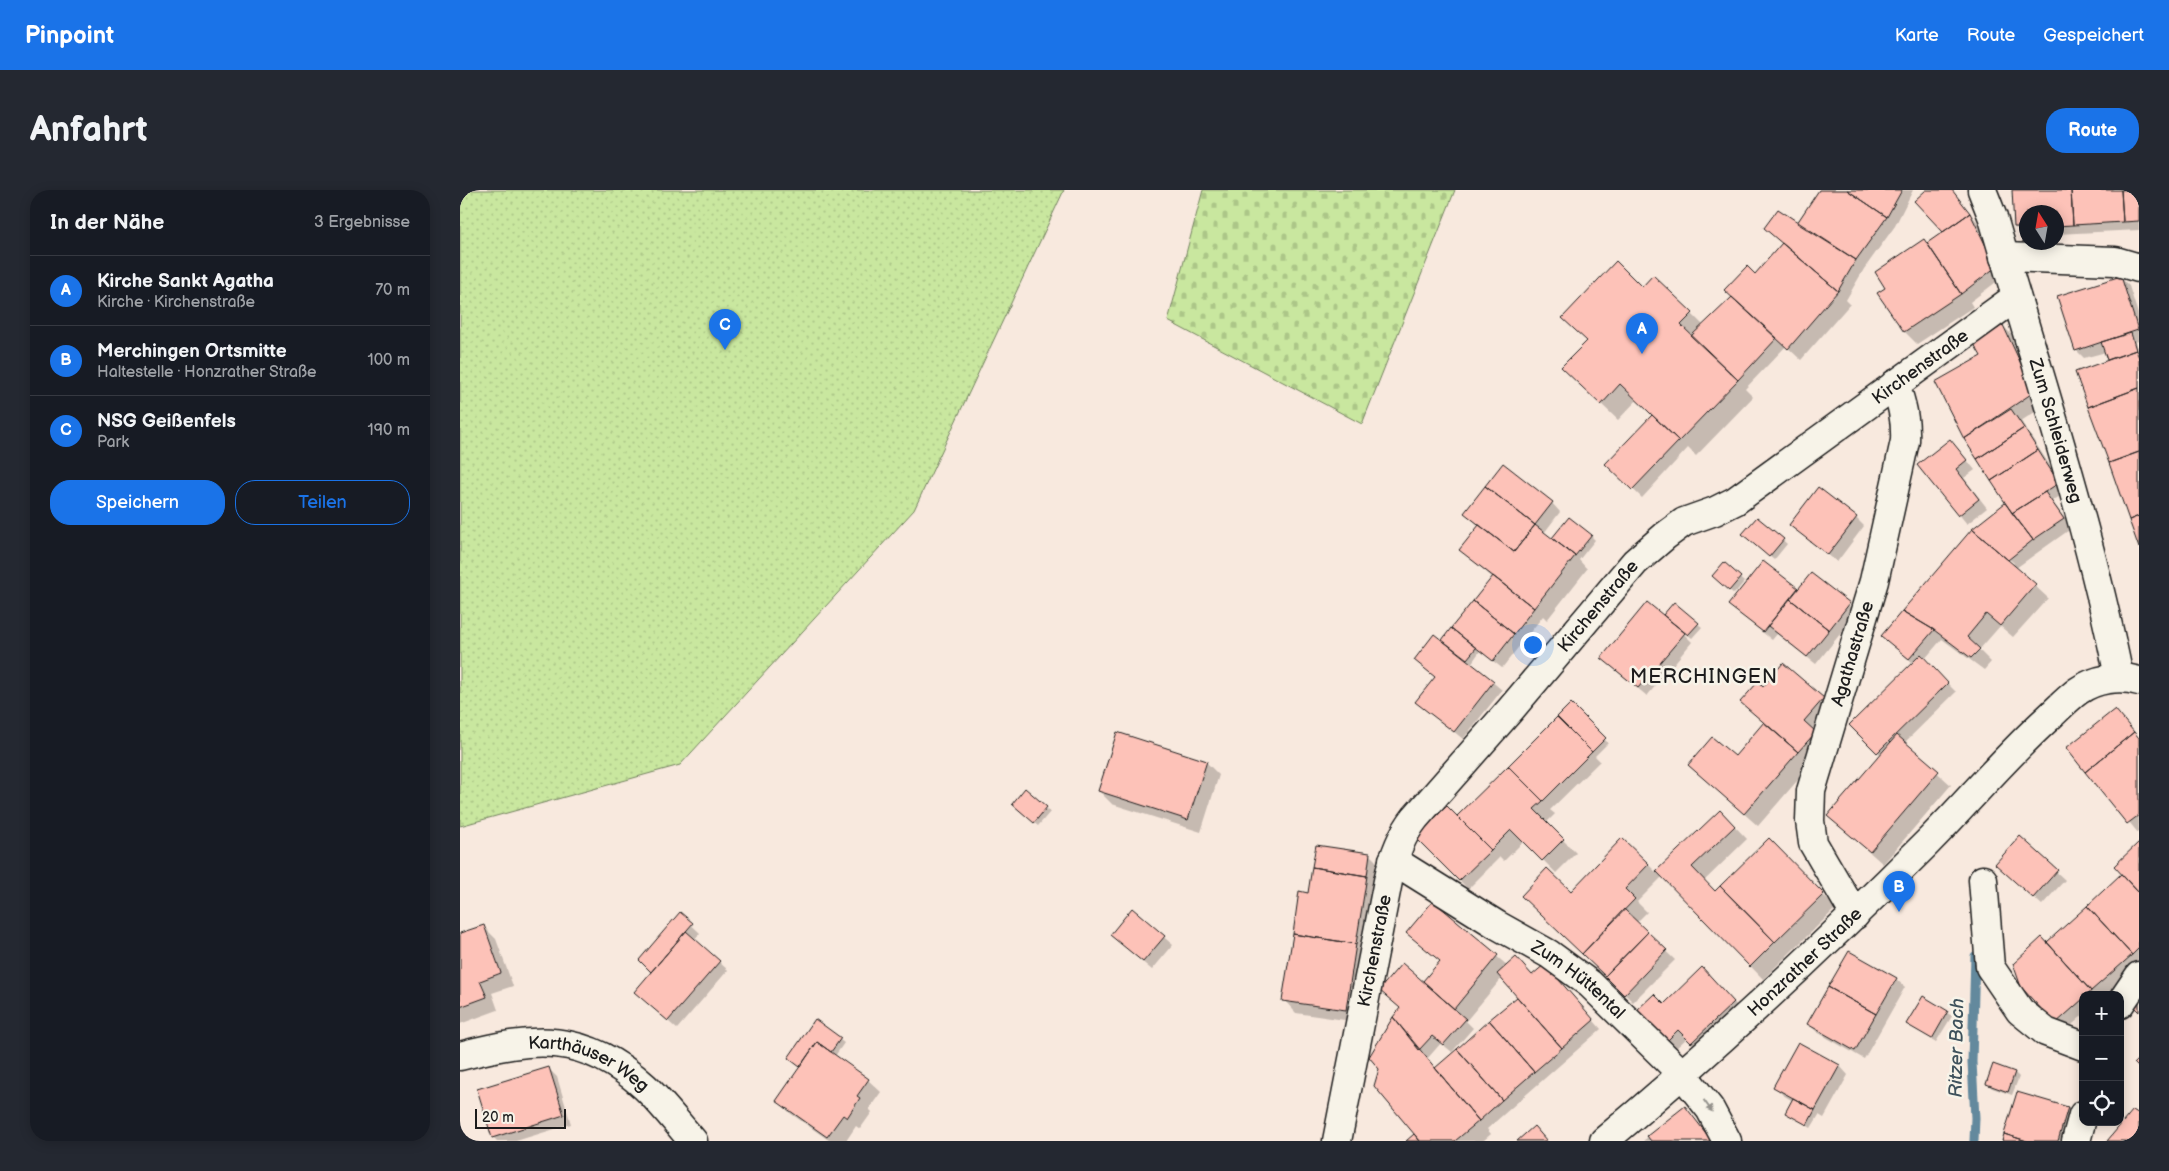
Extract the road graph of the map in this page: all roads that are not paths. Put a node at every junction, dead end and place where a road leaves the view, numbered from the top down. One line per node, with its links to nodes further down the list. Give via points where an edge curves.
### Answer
1 (1982, 190): 2 (street, Zum Schleiderweg)
2 (2004, 257): 3 (street, via 2115,261); 4 (street, Zum Schleiderweg)
3 (2139, 268)
4 (2016, 297): 5 (street, Kirchenstraße); 6 (street, Zum Schleiderweg, via 2107,617)
5 (1895, 384): 7 (street, Kirchenstraße, via 1735,502 1684,522 1635,562 1415,818 1405,831); 9 (street, Agathastraße, via 1903,405 1905,441 1874,581 1811,791 1813,843)
6 (2129, 679): 9 (street, Honzrather Straße, via 2096,683 2078,691 2021,743 1955,815)
7 (1393, 860): 14 (street, Zum Hüttental, via 1549,954 1590,984); 17 (street, Kirchenstraße)
8 (1982, 880): 12 (street, via 1990,967 2020,1011 2046,1032)
9 (1855, 915): 14 (street, Honzrather Straße)
10 (2139, 976): 11 (street)
11 (2124, 998)
12 (2079, 1044)
13 (460, 1056): 16 (street, Karthäuser Weg, via 537,1041 572,1044 621,1067 646,1087)
14 (1683, 1075): 18 (street, Honzrather Straße); 19 (street, Zum Hüttental, one-way to 19, via 1710,1108)
15 (2080, 1126): 20 (street)
16 (693, 1141)
17 (1337, 1141)
18 (1604, 1141)
19 (1727, 1141)
20 (2076, 1141)

